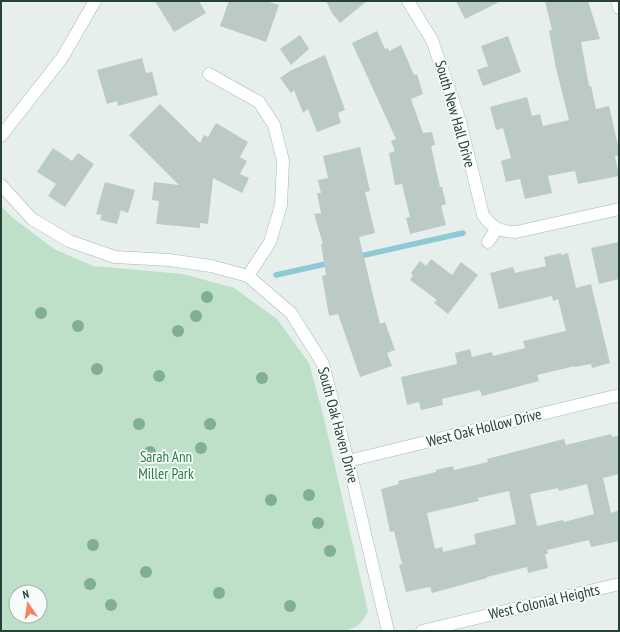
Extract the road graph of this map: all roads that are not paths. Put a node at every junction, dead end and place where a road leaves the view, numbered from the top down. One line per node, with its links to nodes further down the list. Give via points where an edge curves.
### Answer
1 (95, 1): 6 (street, via 62,58)
2 (408, 1): 9 (street, South New Hall Drive, via 432,40 460,121 483,215 488,223)
3 (617, 1): 4 (street)
4 (619, 8)
5 (209, 74): 11 (street, via 258,102 274,125 283,161 281,205 270,242)
6 (1, 136)
7 (1, 186): 11 (street, South Oak Haven Drive, via 32,219 69,241 115,257 169,260 211,266)
8 (619, 209): 9 (street, via 516,232 504,232)
9 (497, 228): 10 (street)
10 (488, 242)
11 (248, 276): 13 (street, South Oak Haven Drive, via 291,313 323,364)
12 (619, 395): 13 (street, West Oak Hollow Drive)
13 (348, 460): 15 (street, South Oak Haven Drive)
14 (619, 584): 16 (street, West Colonial Heights)
15 (388, 631)
16 (422, 631)

